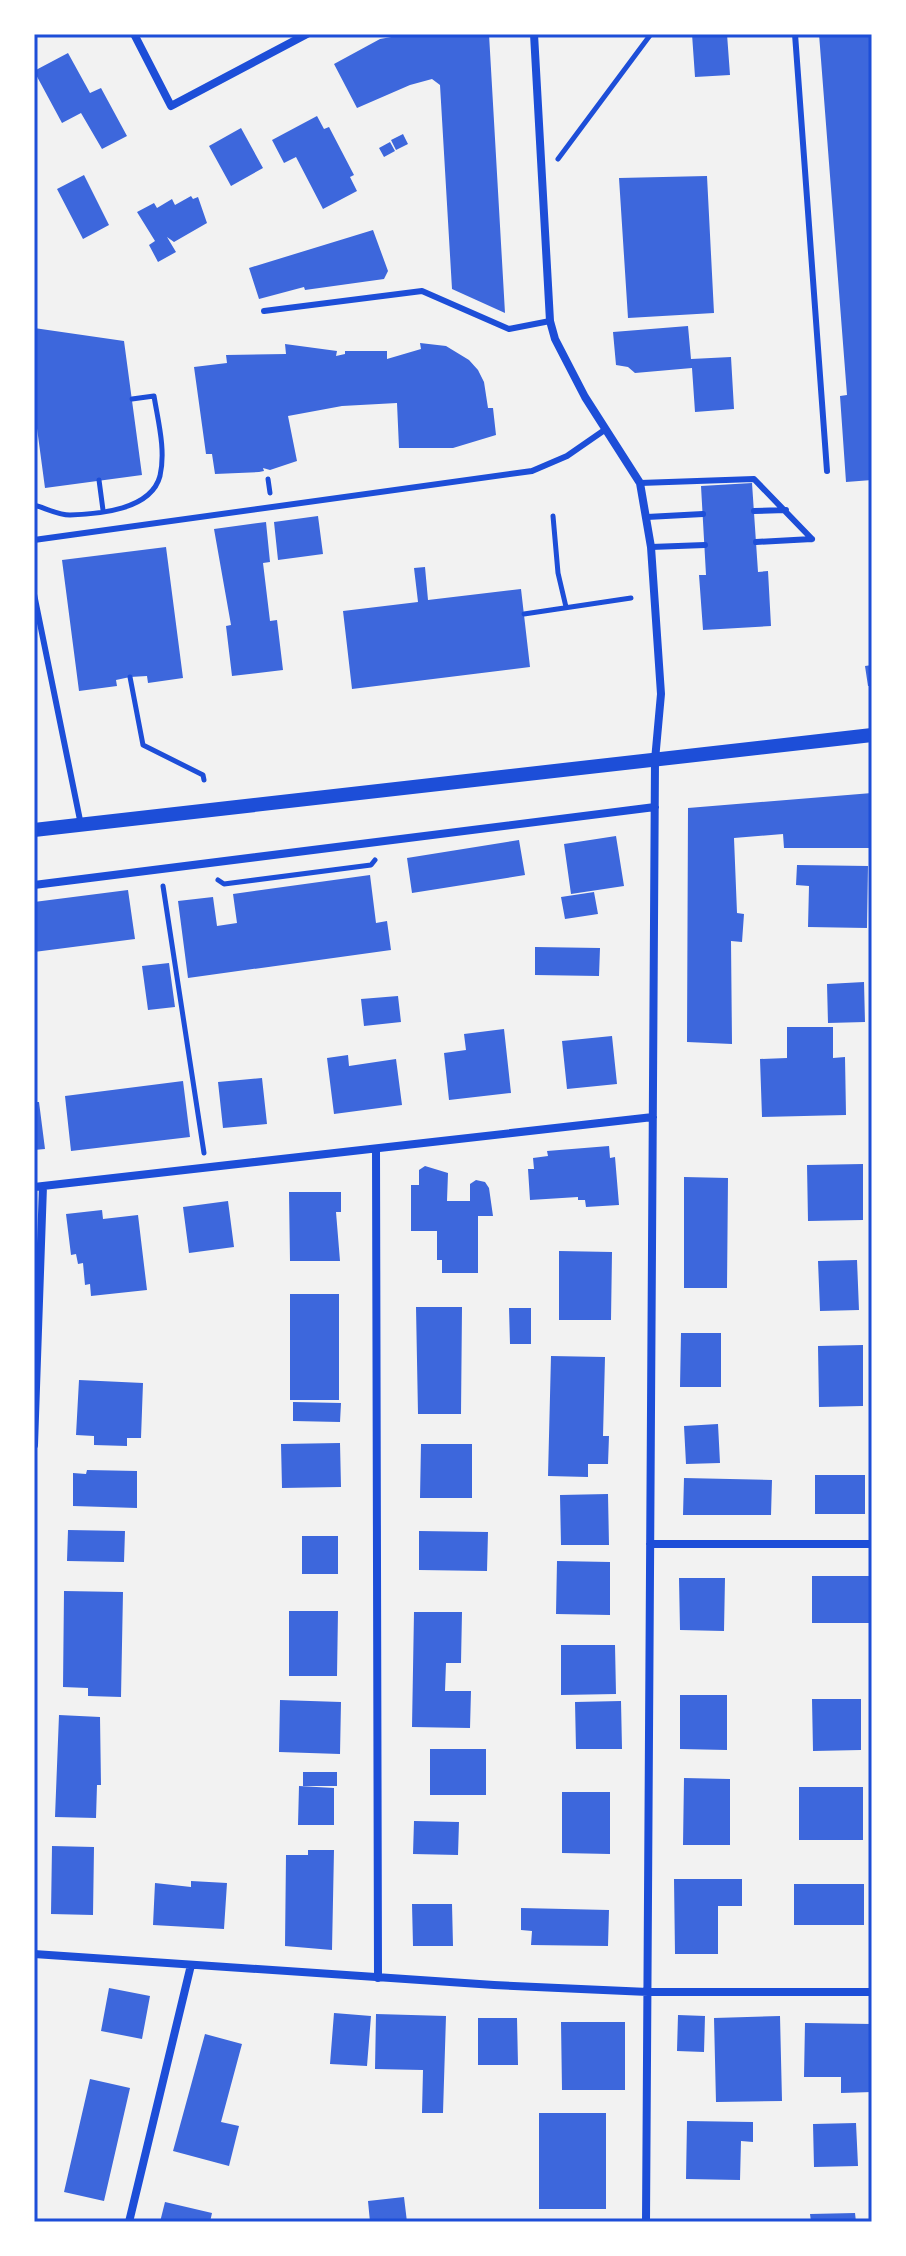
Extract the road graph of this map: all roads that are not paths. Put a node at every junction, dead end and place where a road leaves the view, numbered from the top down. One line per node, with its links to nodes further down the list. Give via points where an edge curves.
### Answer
1 (134, 34): 2 (street, via 171,106)
2 (307, 34)
3 (534, 34): 6 (street)
4 (795, 34): 8 (lane)
5 (264, 311): 6 (lane, via 422,291 509,329)
6 (550, 321): 7 (street)
7 (606, 429): 9 (street); 14 (lane, via 567,456 532,471)
8 (827, 471)
9 (640, 483): 10 (lane, via 754,479); 13 (street)
10 (786, 510): 11 (lane); 15 (lane, via 812,539)
11 (754, 511)
12 (703, 514): 13 (lane)
13 (647, 517): 17 (street)
14 (34, 540)
15 (756, 542)
16 (705, 545): 17 (lane)
17 (651, 547): 20 (street, via 661,694)
18 (34, 594): 22 (lane)
19 (872, 735): 20 (street)
20 (655, 760): 21 (street); 22 (street)
21 (655, 807): 24 (street); 25 (street)
22 (81, 825): 23 (street)
23 (34, 830)
24 (34, 885)
25 (653, 1117): 26 (street); 29 (street)
26 (376, 1149): 27 (street); 33 (street)
27 (39, 1186): 28 (street)
28 (34, 1445)
29 (650, 1544): 30 (street); 34 (street)
30 (872, 1544)
31 (34, 1954): 32 (street)
32 (191, 1965): 33 (street); 36 (street)
33 (378, 1978): 34 (street)
34 (648, 1992): 35 (street); 37 (street)
35 (872, 1992)
36 (129, 2222)
37 (646, 2222)

